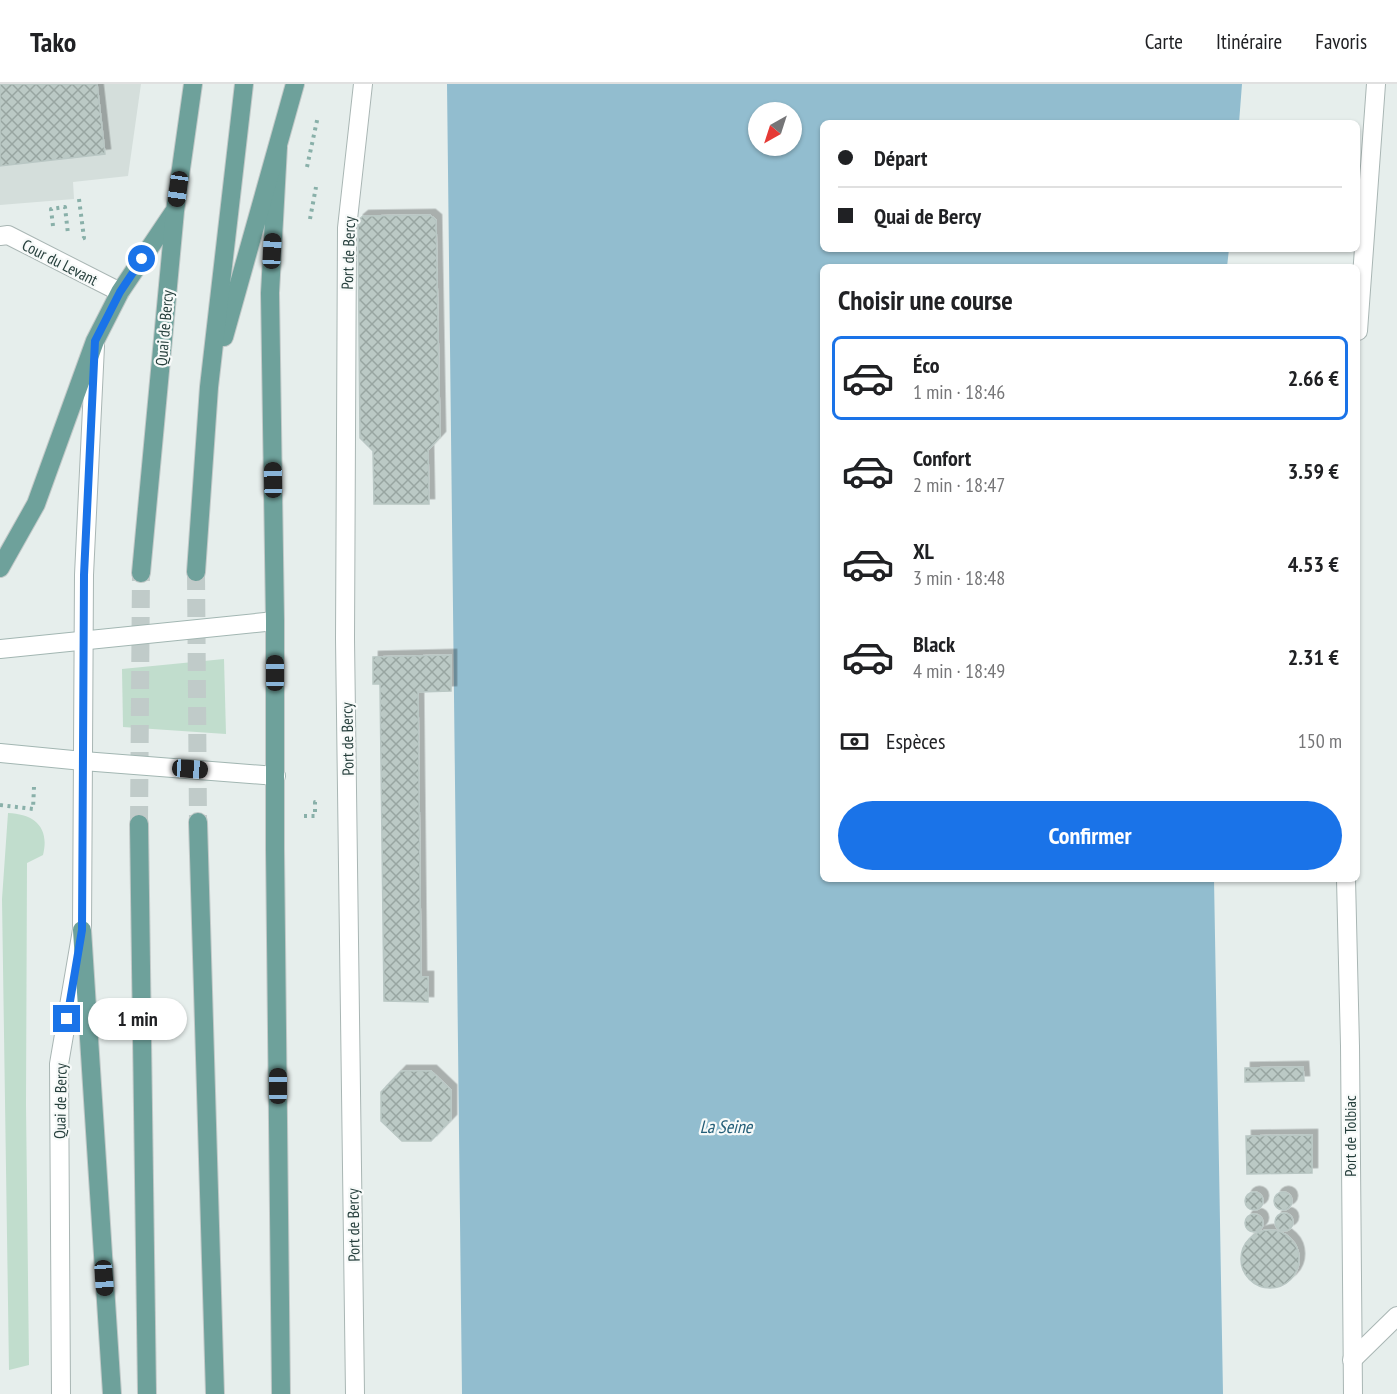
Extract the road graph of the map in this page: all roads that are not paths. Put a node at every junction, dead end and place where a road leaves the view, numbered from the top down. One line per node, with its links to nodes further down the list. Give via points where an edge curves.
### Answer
1 (193, 84): 7 (main road, Quai de Bercy)
2 (244, 84): 12 (main road)
3 (295, 84): 6 (main road)
4 (363, 84): 33 (street, Port de Bercy, via 347,228 345,639)
5 (1376, 84): 10 (street)
6 (278, 147): 12 (main road); 16 (main road, via 270,293)
7 (175, 211): 9 (main road); 15 (main road, Quai de Bercy)
8 (0, 236): 9 (street, Cour du Levant, via 8,235)
9 (120, 292): 11 (main road)
10 (1360, 304)
11 (95, 341): 13 (main road, via 36,504); 17 (street, Quai de Bercy)
12 (209, 387): 14 (main road)
13 (0, 568)
14 (196, 572)
15 (141, 573)
16 (275, 621): 17 (street); 21 (main road)
17 (83, 641): 18 (street); 20 (street, Quai de Bercy)
18 (0, 649)
19 (0, 753): 20 (street)
20 (83, 761): 21 (street); 25 (street, Quai de Bercy)
21 (276, 776): 32 (main road)
22 (198, 822): 31 (main road)
23 (139, 824): 30 (main road)
24 (1346, 882): 27 (street, Port de Tolbiac)
25 (82, 930): 28 (street, Quai de Bercy, via 59,1064); 29 (main road)
26 (1397, 1316): 27 (street)
27 (1352, 1360): 34 (street, Port de Tolbiac)
28 (61, 1394)
29 (111, 1394)
30 (147, 1394)
31 (215, 1394)
32 (281, 1394)
33 (355, 1394)
34 (1353, 1394)

